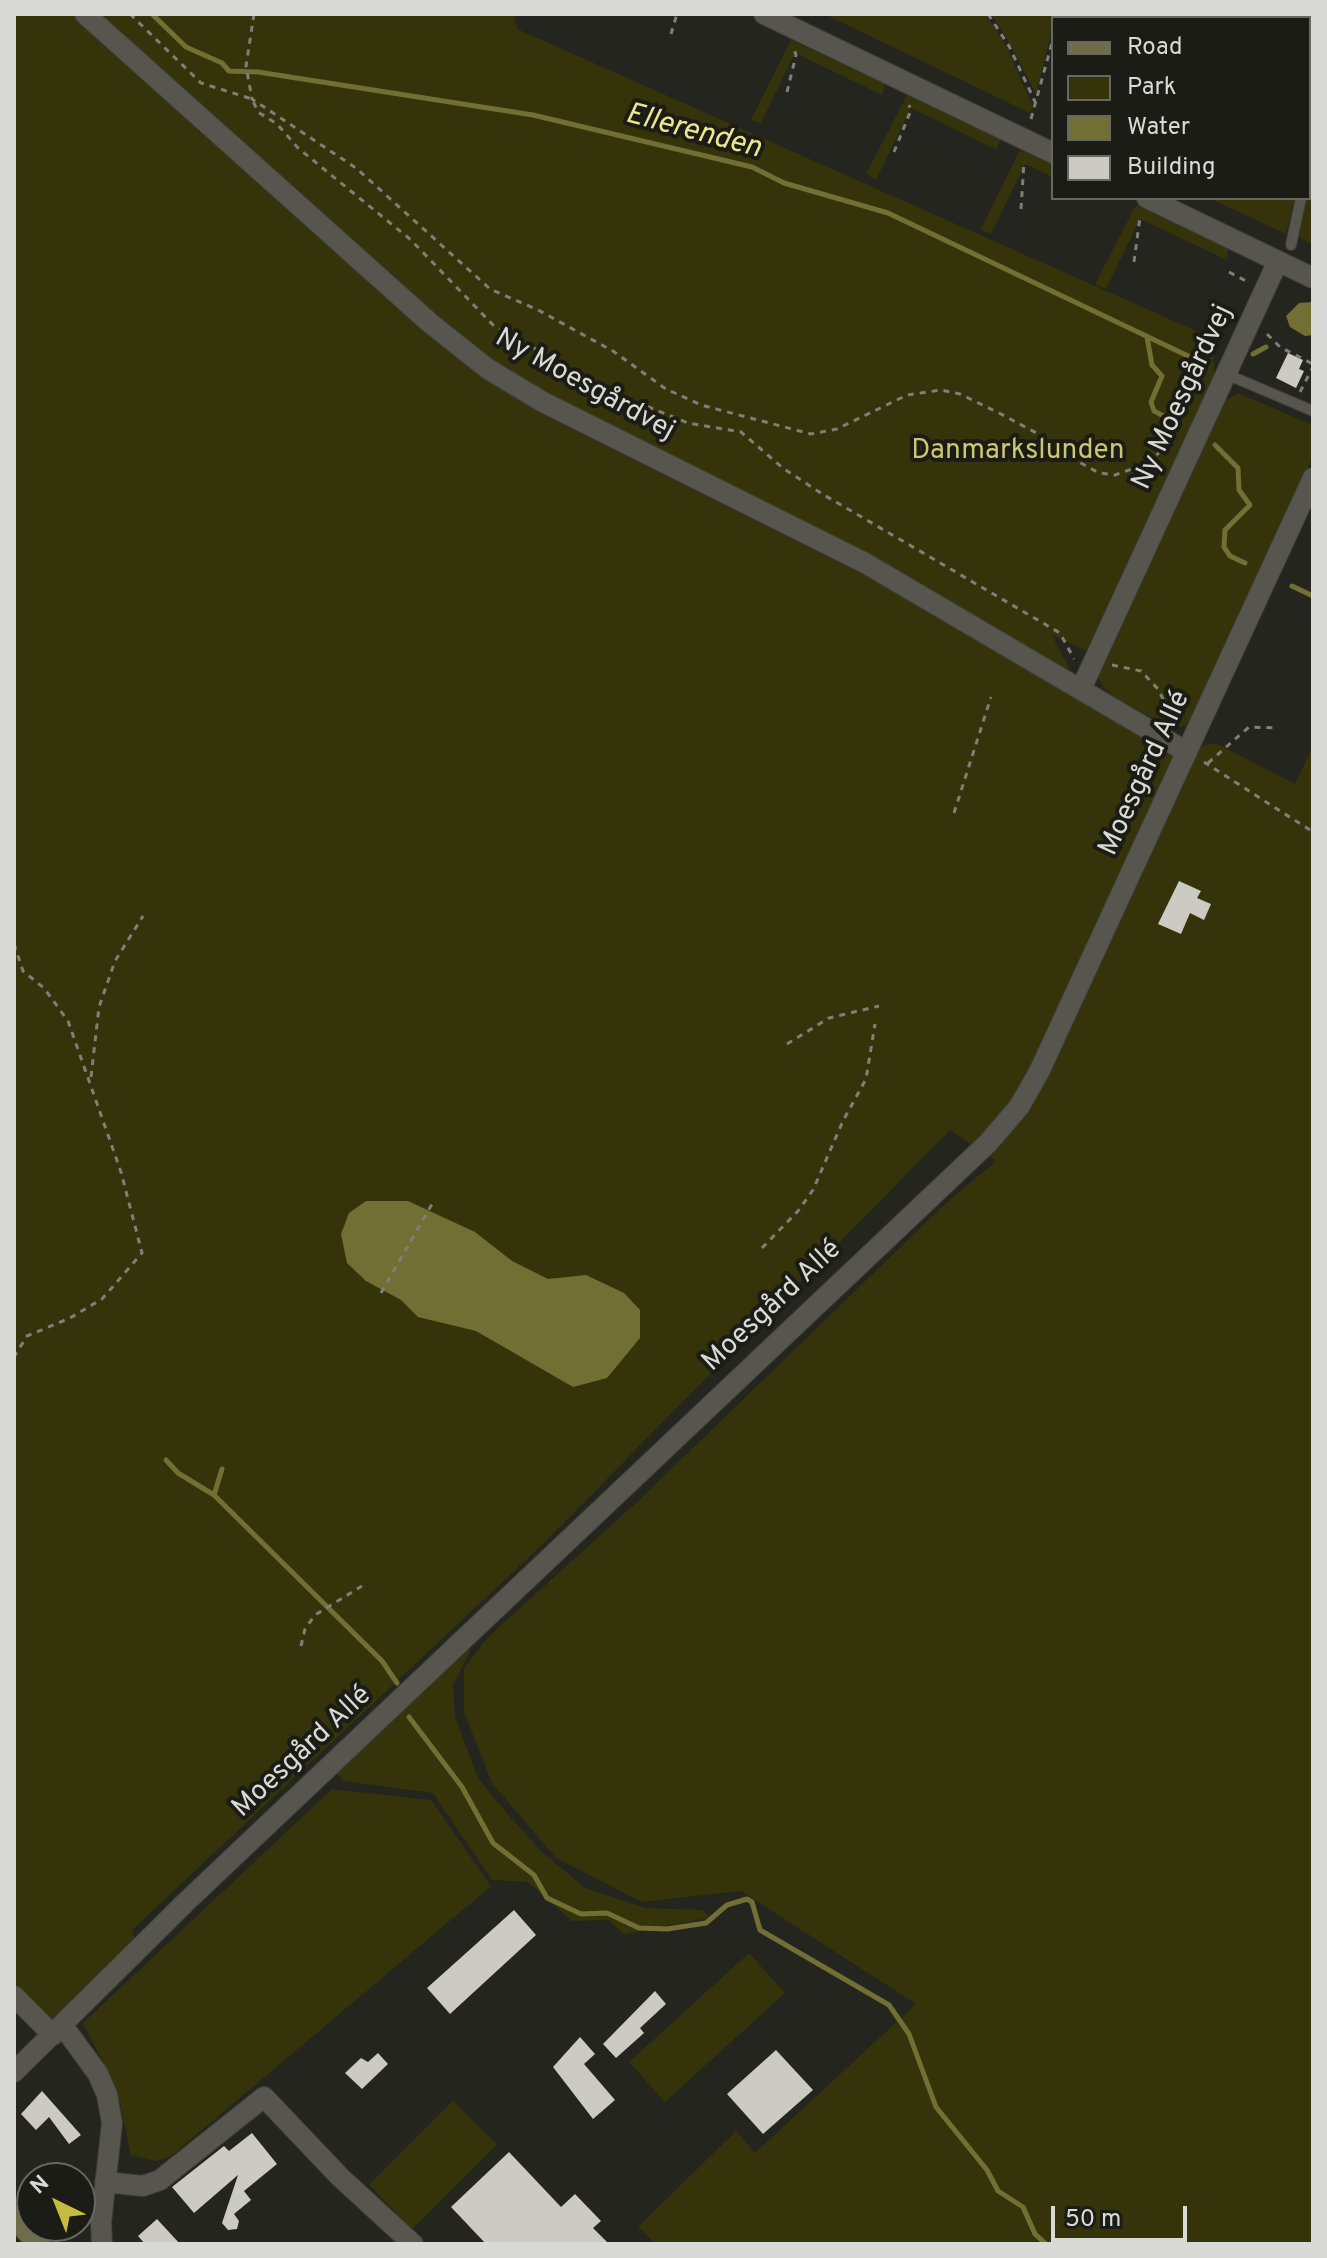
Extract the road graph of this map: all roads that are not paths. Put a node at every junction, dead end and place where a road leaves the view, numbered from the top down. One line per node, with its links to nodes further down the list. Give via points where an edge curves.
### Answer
1 (85, 14): 11 (street, Ny Moesgårdvej, via 488,369)
2 (764, 14): 3 (street)
3 (1051, 152)
4 (1152, 200): 6 (street)
5 (1300, 200): 6 (lane)
6 (1285, 253): 7 (street); 8 (street, Ny Moesgårdvej)
7 (1313, 278)
8 (1226, 374): 9 (lane); 11 (street, Ny Moesgårdvej)
9 (1313, 411)
10 (1313, 478): 12 (street, Moesgård Allé)
11 (1085, 679): 12 (street, Ny Moesgårdvej)
12 (1187, 752): 14 (street, Moesgård Allé, via 1039,1072 1019,1107 988,1143 188,1900)
13 (14, 1996): 14 (street)
14 (58, 2031): 15 (street, Moesgård Allé); 16 (street, via 98,2074 107,2095 112,2123)
15 (14, 2072)
16 (105, 2182): 19 (street); 20 (street, via 143,2186 160,2180 264,2097)
17 (14, 2217): 18 (main road)
18 (39, 2244)
19 (102, 2244)
20 (413, 2244)

